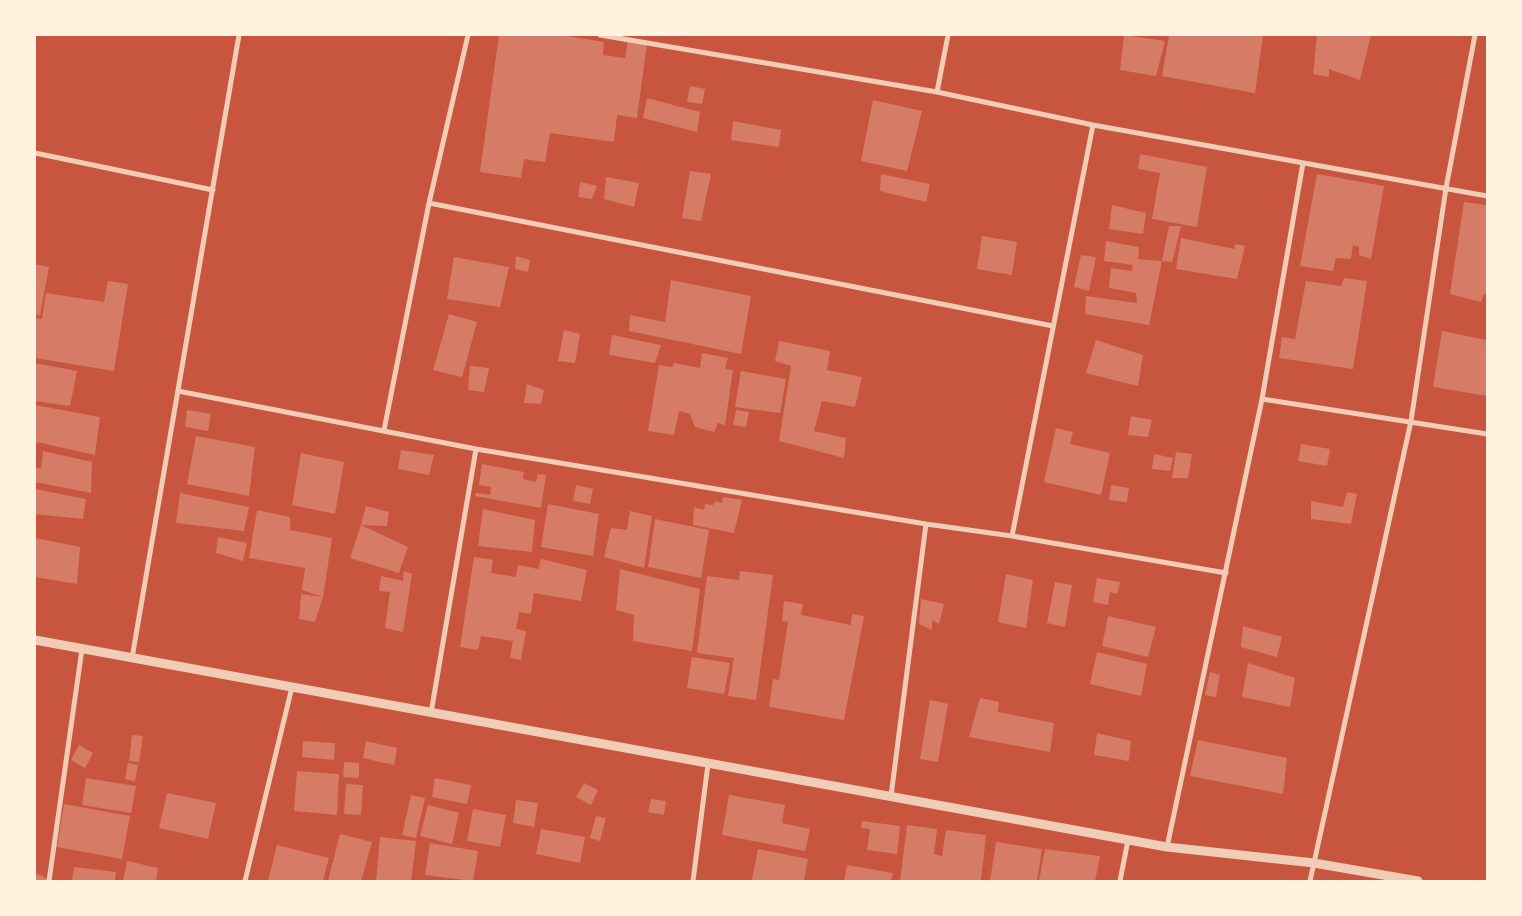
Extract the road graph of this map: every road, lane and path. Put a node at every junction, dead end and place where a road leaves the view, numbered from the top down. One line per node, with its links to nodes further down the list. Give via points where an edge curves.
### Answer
1 (239, 35): 11 (street)
2 (468, 35): 13 (street)
3 (600, 35): 6 (street)
4 (948, 35): 6 (street)
5 (1475, 35): 10 (street)
6 (937, 92): 7 (street)
7 (1093, 125): 9 (street); 14 (street)
8 (35, 154): 11 (street)
9 (1303, 163): 10 (street); 16 (street)
10 (1446, 188): 12 (street); 17 (street)
11 (212, 190): 15 (street)
12 (1487, 196)
13 (430, 204): 14 (street); 18 (street)
14 (1054, 326): 22 (street)
15 (178, 390): 18 (street); 26 (street)
16 (1262, 399): 17 (street); 23 (street)
17 (1412, 421): 19 (street); 33 (street)
18 (384, 430): 20 (street)
19 (1487, 434)
20 (476, 449): 21 (street); 28 (street)
21 (926, 524): 22 (street); 30 (street)
22 (1012, 536): 23 (street)
23 (1226, 573): 32 (street)
24 (35, 640): 25 (street)
25 (82, 649): 26 (street); 34 (street)
26 (132, 658): 27 (street)
27 (292, 688): 28 (street); 35 (street)
28 (431, 713): 29 (street)
29 (708, 764): 30 (street); 36 (street)
30 (891, 796): 31 (street)
31 (1128, 840): 32 (street); 37 (street)
32 (1167, 847): 33 (street)
33 (1314, 863): 38 (street); 39 (street)
34 (49, 881)
35 (245, 881)
36 (693, 881)
37 (1120, 881)
38 (1310, 881)
39 (1418, 881)

